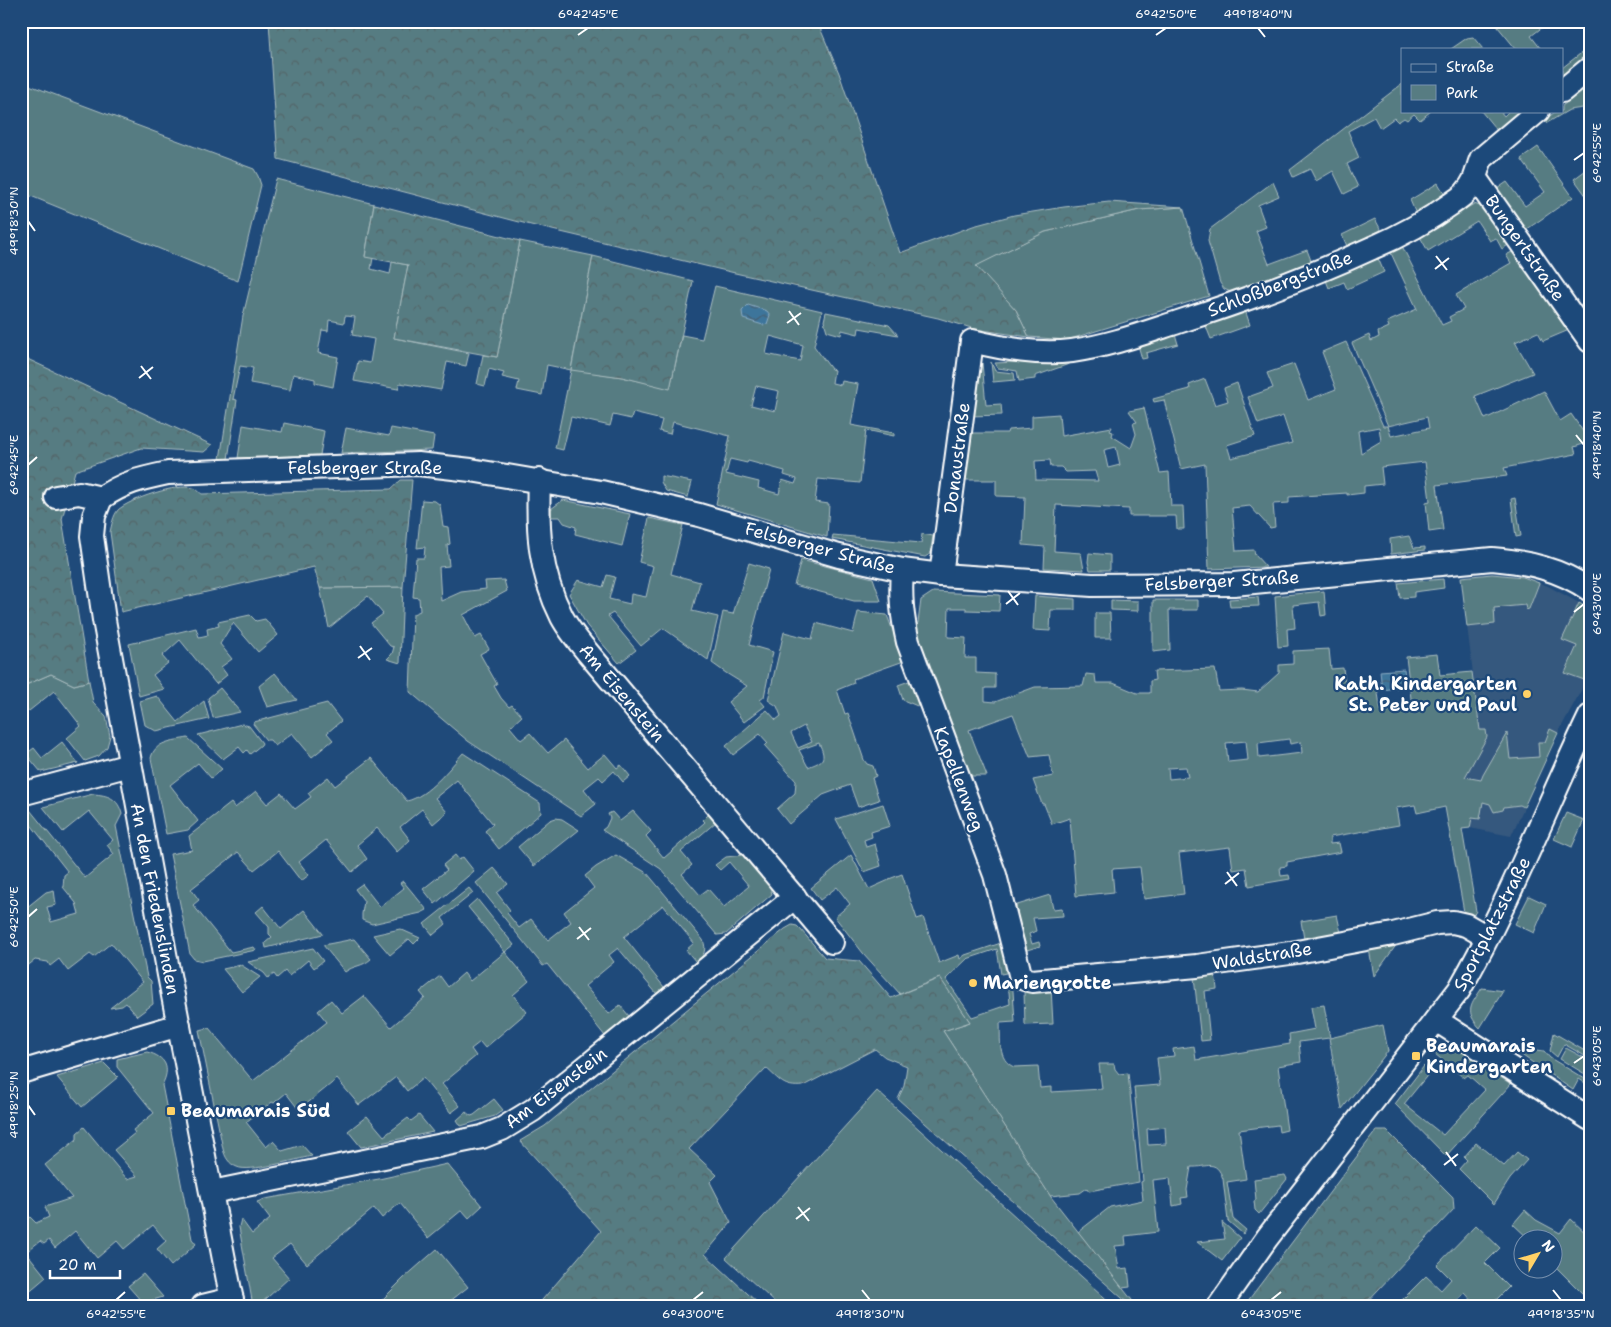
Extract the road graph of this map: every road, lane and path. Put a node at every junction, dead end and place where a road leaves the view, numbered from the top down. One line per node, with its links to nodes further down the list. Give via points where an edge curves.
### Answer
1 (1590, 68): 2 (street)
2 (1564, 89)
3 (1537, 112): 4 (street, Schloßbergstraße, via 1481,158)
4 (1476, 179): 5 (street, Schloßbergstraße, via 1465,193 1408,232 1290,283 1130,338 1073,351 1038,353); 6 (street, Bungertstraße)
5 (972, 341): 11 (street, Donaustraße)
6 (1590, 341)
7 (539, 480): 9 (street, Felsberger Straße, via 418,464 210,471 168,473 139,479 118,486); 10 (street, Felsberger Straße, via 699,514 839,556); 16 (street, Am Eisenstein, via 537,520 540,550 548,585 562,618)
8 (56, 497): 9 (street, via 79,493)
9 (101, 498): 14 (street, An den Friedenslinden, via 94,516 92,536)
10 (902, 570): 11 (street, Felsberger Straße); 19 (street, Kapellenweg, via 900,593 908,642 995,874 1020,974 1024,979)
11 (941, 575): 12 (street, Felsberger Straße, via 1092,585 1234,584 1492,559 1553,570)
12 (1590, 590)
13 (1590, 716): 17 (street, Sportplatzstraße, via 1536,838)
14 (130, 765): 15 (street); 21 (street, An den Friedenslinden)
15 (21, 794)
16 (795, 897): 18 (street, Am Eisenstein); 24 (street, Am Eisenstein, via 533,1110 502,1129 482,1138)
17 (1487, 937): 19 (street, Waldstraße, via 1466,925 1437,923 1297,952 1197,966); 20 (street, Sportplatzstraße, via 1459,990)
18 (832, 942)
19 (1032, 980)
20 (1436, 1020): 23 (street); 27 (street, Sportplatzstraße)
21 (179, 1025): 22 (street); 24 (street, An den Friedenslinden)
22 (21, 1072)
23 (1590, 1119)
24 (212, 1192): 25 (street, An den Friedenslinden)
25 (233, 1303): 26 (street, An den Friedenslinden)
26 (203, 1306)
27 (1218, 1306)

